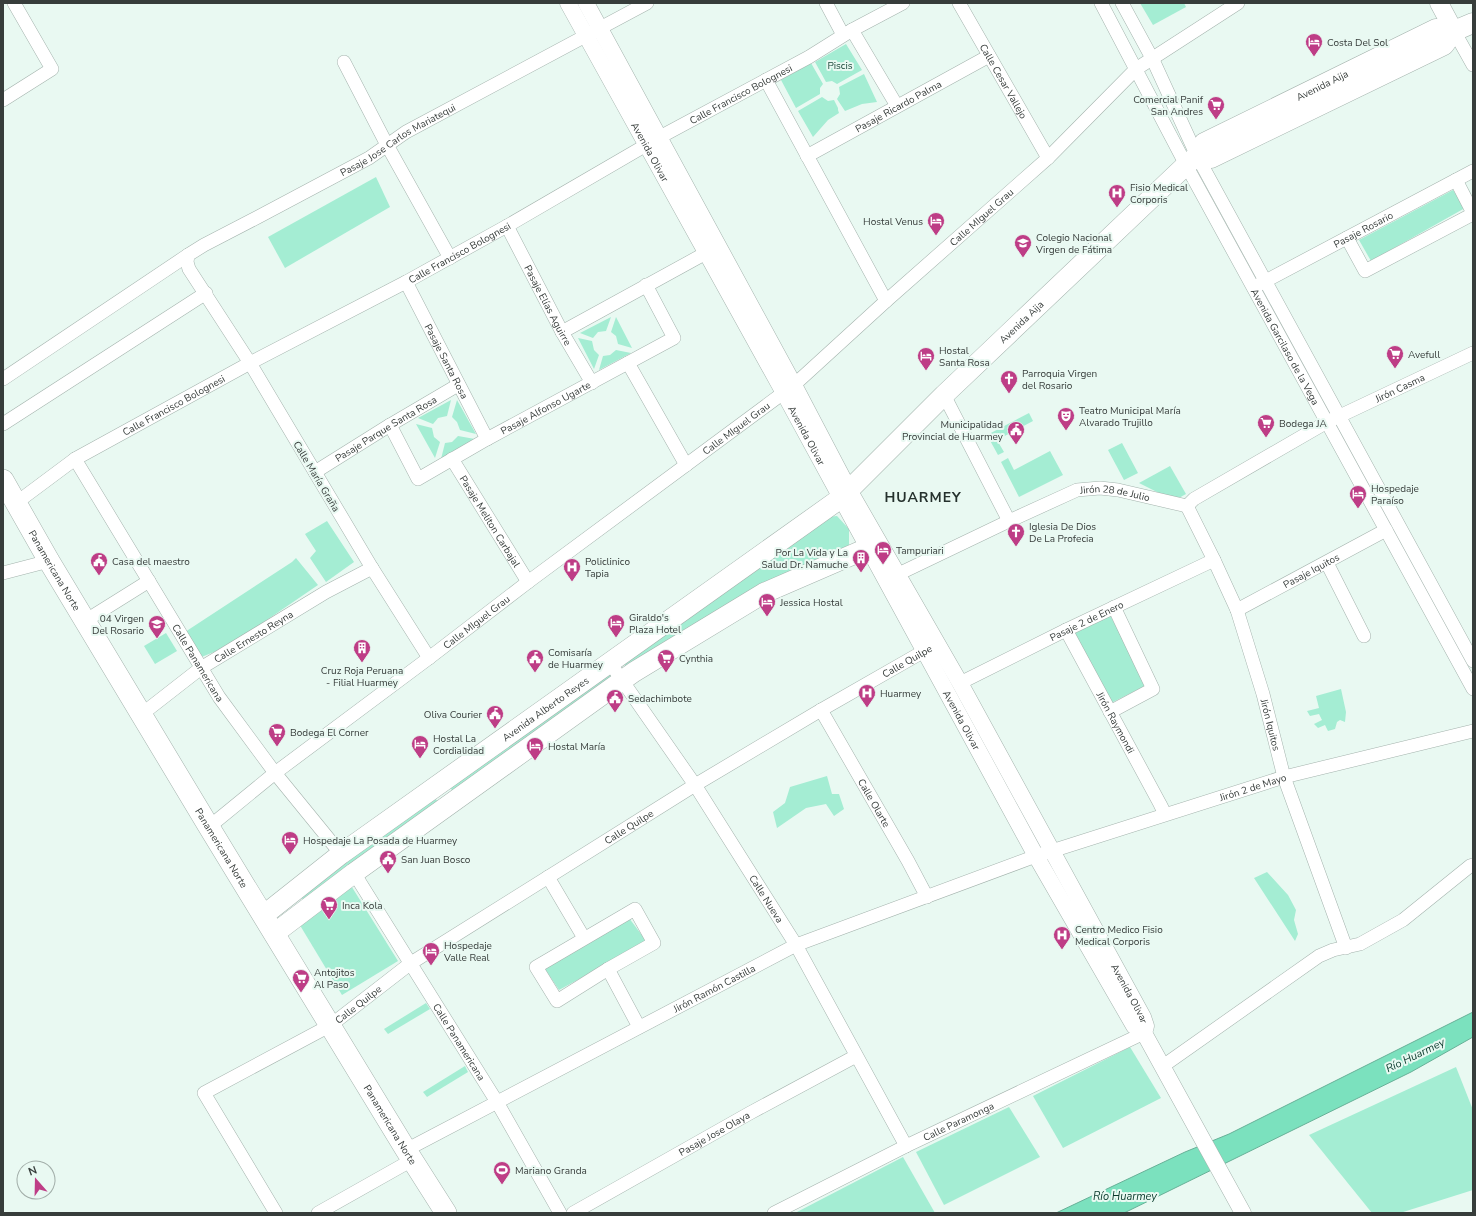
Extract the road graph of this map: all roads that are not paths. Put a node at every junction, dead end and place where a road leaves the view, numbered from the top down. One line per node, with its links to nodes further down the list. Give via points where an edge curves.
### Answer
1 (14, 3): 22 (street, via 52,69)
2 (568, 3): 14 (street, Avenida Olivar)
3 (586, 3): 14 (street, Avenida Olivar)
4 (647, 3): 14 (street, Pasaje Jose Carlos Mariatequi)
5 (826, 3): 15 (street)
6 (903, 3): 15 (street, Calle Francisco Bolognesi)
7 (959, 3): 16 (street, Calle Cesar Vallejo)
8 (1101, 3): 20 (street, Avenida Garcilaso de la Vega)
9 (1122, 3): 17 (street, Avenida Garcilaso de la Vega)
10 (1238, 3): 17 (street, Calle MIguel Grau)
11 (1439, 3): 13 (main road)
12 (1473, 23): 13 (main road, Avenida Aija)
13 (1454, 31): 19 (street); 28 (main road, Avenida Aija, via 1436,29 1204,143)
14 (593, 32): 24 (street, Avenida Olivar); 25 (street, Pasaje Jose Carlos Mariatequi, via 406,132)
15 (848, 33): 21 (street, Calle Francisco Bolognesi); 23 (street)
16 (988, 56): 23 (street, Pasaje Ricardo Palma); 27 (street, Calle Cesar Vallejo)
17 (1153, 60): 20 (street, Calle MIguel Grau); 28 (street, Avenida Garcilaso de la Vega)
18 (344, 62): 25 (street)
19 (1473, 65)
20 (1136, 70): 27 (street, Calle MIguel Grau); 28 (street, Avenida Garcilaso de la Vega)
21 (766, 80): 24 (street, Calle Francisco Bolognesi); 26 (street)
22 (3, 100)
23 (897, 106): 26 (street, Pasaje Ricardo Palma)
24 (654, 140): 32 (street, Calle Francisco Bolognesi); 34 (street, Avenida Olivar)
25 (387, 145): 35 (street, Pasaje Jose Carlos Mariatequi, via 342,173); 36 (street)
26 (807, 156): 42 (street)
27 (1048, 158): 42 (street, Calle MIguel Grau)
28 (1192, 161): 37 (street, Avenida Garcilaso de la Vega); 40 (street, Avenida Garcilaso de la Vega); 51 (main road, Avenida Aija, via 1103,242 1024,321)
29 (1473, 171): 30 (street, Pasaje Rosario)
30 (1456, 180): 31 (street); 33 (street, Pasaje Rosario)
31 (1473, 213): 33 (street, via 1365,272)
32 (508, 226): 36 (street, Calle Francisco Bolognesi); 43 (street, Pasaje Elías Aguirre)
33 (1348, 238): 37 (street, Pasaje Rosario)
34 (713, 249): 39 (street); 50 (street, Avenida Olivar)
35 (188, 255): 41 (street, via 189,269); 47 (street, Pasaje Jose Carlos Mariatequi)
36 (450, 258): 38 (street, Calle Francisco Bolognesi)
37 (1266, 281): 40 (street, Pasaje Rosario); 52 (street, Avenida Garcilaso de la Vega)
38 (406, 282): 45 (street, Calle Francisco Bolognesi); 49 (street, Pasaje Santa Rosa)
39 (646, 285): 43 (street); 46 (street, Pasaje Alfonso Ugarte, via 674,338)
40 (1253, 288): 53 (street, Avenida Garcilaso de la Vega)
41 (206, 294): 45 (street, Calle María Graña); 54 (street)
42 (886, 300): 50 (street, Calle MIguel Grau)
43 (562, 332): 48 (street, Pasaje Elías Aguirre)
44 (1473, 353): 52 (street, Jirón Casma)
45 (250, 363): 57 (street, Calle Francisco Bolognesi); 60 (street, Calle María Graña)
46 (628, 363): 48 (street, Pasaje Alfonso Ugarte); 59 (street)
47 (3, 379)
48 (592, 383): 56 (street, Pasaje Alfonso Ugarte)
49 (458, 386): 55 (street, Pasaje Parque Santa Rosa); 56 (street, Pasaje Santa Rosa)
50 (789, 389): 59 (street, Calle MIguel Grau); 62 (street, Avenida Olivar)
51 (944, 395): 62 (main road, Avenida Aija); 65 (street)
52 (1340, 416): 53 (street, Jirón Casma); 83 (street, Avenida Garcilaso de la Vega)
53 (1327, 422): 64 (street, via 1194,499); 66 (street, Avenida Garcilaso de la Vega)
54 (3, 424)
55 (390, 425): 58 (street, Pasaje Alfonso Ugarte, via 418,479); 60 (street, Pasaje Parque Santa Rosa)
56 (487, 439): 58 (street, Pasaje Alfonso Ugarte)
57 (75, 459): 63 (street, Calle Francisco Bolognesi); 74 (street, Calle Panamericana)
58 (452, 459): 75 (street, Pasaje Meliton Carbajal)
59 (686, 465): 75 (street, Calle MIguel Grau)
60 (315, 472): 71 (street, Calle María Graña)
61 (3, 480): 63 (highway, Panamericana Norte)
62 (845, 494): 67 (street, Avenida Olivar); 73 (street, Avenida Olivar); 84 (main road, Avenida Alberto Reyes)
63 (16, 503): 69 (highway, Panamericana Norte)
64 (1187, 506): 65 (street, Jirón 28 de Julio, via 1100,488 1077,490); 68 (street, Jirón Iquitos)
65 (1009, 521): 73 (street, Jirón 28 de Julio)
66 (1386, 530): 70 (street, Pasaje Iquitos); 88 (street, Avenida Garcilaso de la Vega)
67 (868, 548): 73 (street, Avenida Olivar); 86 (main road, via 764,593)
68 (1214, 560): 76 (street, Pasaje 2 de Enero); 77 (street, Jirón Iquitos)
69 (49, 561): 72 (street); 78 (highway, Panamericana Norte)
70 (1327, 563): 77 (street, Pasaje Iquitos); 80 (street)
71 (372, 568): 82 (street, Calle María Graña); 85 (street, Calle Ernesto Reyna, via 326,592)
72 (3, 573)
73 (892, 578): 81 (street, Avenida Olivar)
74 (149, 581): 78 (street); 85 (street, Calle Panamericana)
75 (528, 582): 82 (street, Calle MIguel Grau)
76 (1114, 607): 79 (street, Pasaje 2 de Enero); 90 (street, via 1154,688)
77 (1237, 610): 94 (street, Jirón Iquitos, via 1263,694)
78 (85, 621): 91 (highway, Panamericana Norte)
79 (1066, 630): 87 (street, Pasaje 2 de Enero); 90 (street, Jirón Raymondi)
80 (1364, 636)
81 (930, 648): 87 (street, Avenida Olivar); 89 (street, Calle Quilpe); 101 (street, Avenida Olivar)
82 (429, 658): 93 (street, Calle MIguel Grau)
83 (1473, 662)
84 (610, 663): 86 (street, Calle Nueva); 95 (main road, Avenida Alberto Reyes)
85 (201, 668): 91 (street, Calle Ernesto Reyna); 93 (street, Calle Panamericana, via 219,697)
86 (623, 680): 96 (street, Calle Nueva); 97 (main road)
87 (960, 683): 101 (street, Avenida Olivar)
88 (1473, 689)
89 (821, 710): 96 (street, Calle Quilpe); 105 (street, Calle Olarte)
90 (1110, 712): 98 (street, Jirón Raymondi)
91 (142, 714): 99 (highway, Panamericana Norte)
92 (1473, 731): 94 (street, Jirón 2 de Mayo)
93 (276, 772): 99 (street, Calle MIguel Grau); 100 (street, Calle Panamericana)
94 (1284, 777): 98 (street, Jirón 2 de Mayo); 110 (street, Jirón Iquitos)
95 (436, 785): 97 (main road); 100 (main road, Avenida Alberto Reyes)
96 (695, 785): 104 (street, Calle Quilpe); 109 (street, Calle Nueva)
97 (450, 804): 103 (main road)
98 (1165, 814): 101 (street, Jirón 2 de Mayo)
99 (209, 827): 106 (highway, Panamericana Norte)
100 (341, 854): 106 (main road, Avenida Alberto Reyes)
101 (1044, 854): 105 (street, Jirón Ramón Castilla); 115 (street, Avenida Olivar, via 1143,1017 1146,1026)
102 (1473, 865): 110 (street, via 1403,920 1360,944)
103 (354, 873): 107 (main road); 111 (street, Calle Panamericana)
104 (548, 877): 108 (street); 111 (street, Calle Quilpe)
105 (927, 897): 109 (street, Jirón Ramón Castilla)
106 (264, 915): 107 (highway, Panamericana Norte)
107 (275, 933): 113 (highway, Panamericana Norte)
108 (584, 938): 112 (street, via 635,909 654,943); 112 (street, via 536,967 557,1001)
109 (796, 945): 114 (street, Jirón Ramón Castilla); 116 (street, Calle Nueva)
110 (1346, 948): 117 (street, via 1319,956)
111 (411, 963): 113 (street, Calle Quilpe); 118 (street, Calle Panamericana)
112 (608, 969): 114 (street)
113 (331, 1025): 120 (highway, Panamericana Norte); 121 (street, Calle Quilpe, via 204,1093)
114 (639, 1028): 118 (street, Jirón Ramón Castilla)
115 (1144, 1033): 117 (street); 119 (street, Calle Paramonga)
116 (856, 1056): 119 (street, Calle Nueva); 125 (street, Pasaje Jose Olaya)
117 (1163, 1066): 127 (street)
118 (497, 1102): 120 (street, Jirón Ramón Castilla); 124 (street, Calle Panamericana)
119 (906, 1146): 126 (street, Calle Paramonga)
120 (409, 1155): 122 (street, Jirón Ramón Castilla); 123 (highway, Panamericana Norte)
121 (276, 1213)
122 (318, 1213)
123 (446, 1213)
124 (560, 1213)
125 (573, 1213)
126 (774, 1213)
127 (1243, 1213)

